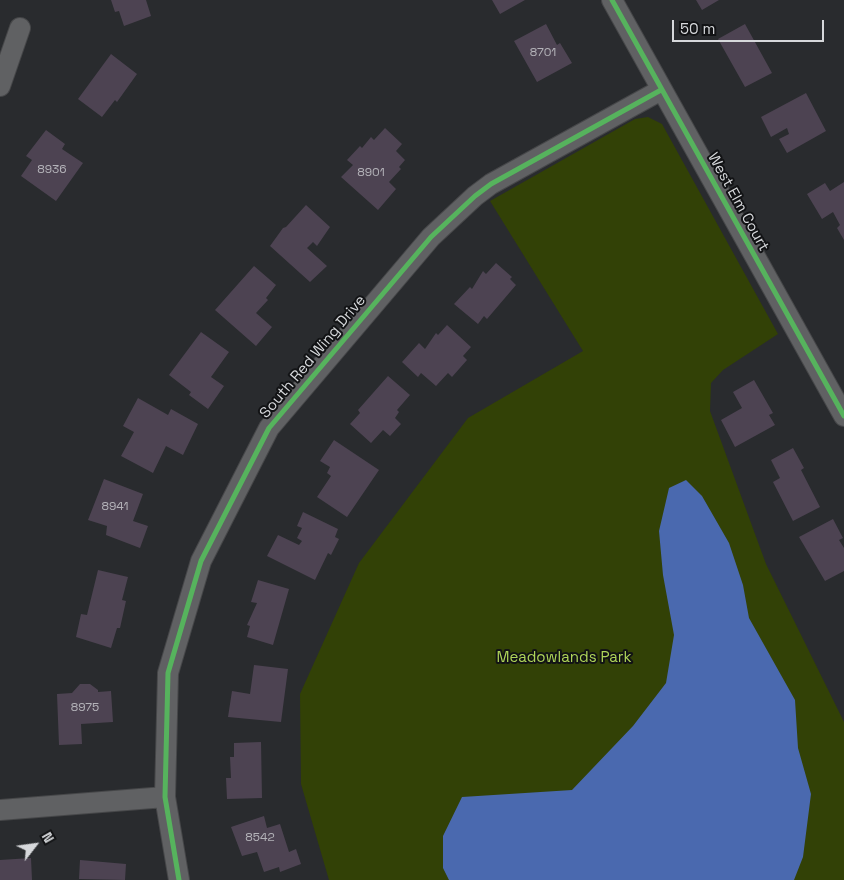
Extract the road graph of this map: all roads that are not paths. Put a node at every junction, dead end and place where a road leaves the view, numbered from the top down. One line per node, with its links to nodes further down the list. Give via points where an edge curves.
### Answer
1 (612, 0): 4 (street, West Elm Court)
2 (20, 28): 3 (street)
3 (0, 86)
4 (661, 90): 5 (street, West Elm Court); 6 (street, South Red Wing Drive, via 491,184 475,196 431,237 269,428 201,561 168,673)
5 (844, 416)
6 (165, 797): 7 (street); 8 (street, South Red Wing Drive)
7 (0, 810)
8 (179, 880)

